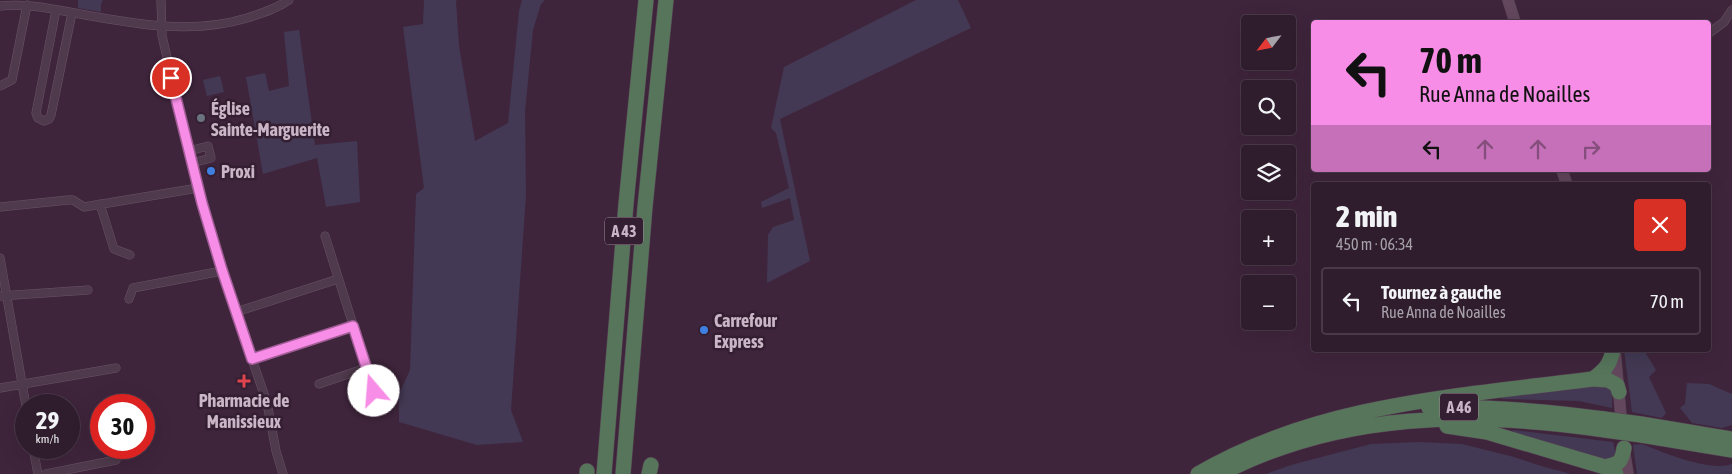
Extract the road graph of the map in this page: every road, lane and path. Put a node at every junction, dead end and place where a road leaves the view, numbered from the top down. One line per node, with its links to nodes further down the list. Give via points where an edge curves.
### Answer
1 (160, 0): 12 (street)
2 (289, 0): 12 (street, via 275,9 229,23)
3 (646, 0): 53 (highway, A 43)
4 (666, 0): 30 (highway, A 43)
5 (1508, 0): 11 (street)
6 (27, 5): 7 (street); 8 (street); 14 (street, via 12,80)
7 (0, 6)
8 (56, 10): 10 (street); 10 (street, via 36,113 44,122 52,115)
9 (1732, 10): 13 (street, via 1724,22)
10 (72, 13): 12 (street)
11 (1514, 20)
12 (162, 27): 15 (street)
13 (1711, 32)
14 (0, 86)
15 (189, 151): 16 (street); 16 (street, via 208,146 211,158)
16 (192, 163): 17 (street)
17 (198, 188): 18 (street); 23 (street)
18 (100, 204): 19 (street, via 84,207 68,200); 21 (street, via 114,248)
19 (0, 207)
20 (325, 236): 24 (street)
21 (130, 255)
22 (0, 258): 26 (street)
23 (222, 270): 27 (street, via 133,288); 28 (street)
24 (338, 279): 28 (street); 29 (street)
25 (88, 290): 26 (street)
26 (3, 296): 37 (street)
27 (129, 298)
28 (236, 312): 33 (street)
29 (353, 326): 33 (street); 35 (street)
30 (634, 337): 57 (highway, A 43); 58 (highway)
31 (1613, 352): 36 (highway, via 1606,369)
32 (1614, 352): 41 (street)
33 (252, 359): 56 (street, via 267,403)
34 (116, 368): 37 (street)
35 (366, 368): 38 (street); 40 (street)
36 (1593, 378): 41 (highway, via 1608,380 1617,385); 45 (highway, via 1392,406)
37 (22, 384): 39 (street); 42 (street)
38 (319, 384)
39 (0, 388)
40 (374, 391)
41 (1619, 392): 48 (street)
42 (24, 394)
43 (1408, 421): 44 (highway, A 46, via 1455,418); 52 (highway, via 1487,432); 60 (highway, A 46, via 1312,438 1263,454)
44 (1605, 425): 45 (highway, A 46, via 1520,409 1453,408 1377,413); 46 (highway, A 46, bridge)
45 (1315, 426): 59 (highway, A 46, via 1265,442)
46 (1641, 430): 47 (highway, A 46); 49 (highway, A 46)
47 (1732, 439)
48 (1624, 448): 52 (highway, via 1623,458); 61 (street)
49 (1732, 450)
50 (35, 459): 54 (street)
51 (116, 460): 55 (street)
52 (1610, 470)
53 (605, 471)
54 (38, 474)
55 (46, 474)
56 (283, 474)
57 (623, 474)
58 (634, 474)
59 (1198, 474)
60 (1220, 474)
61 (1628, 474)

